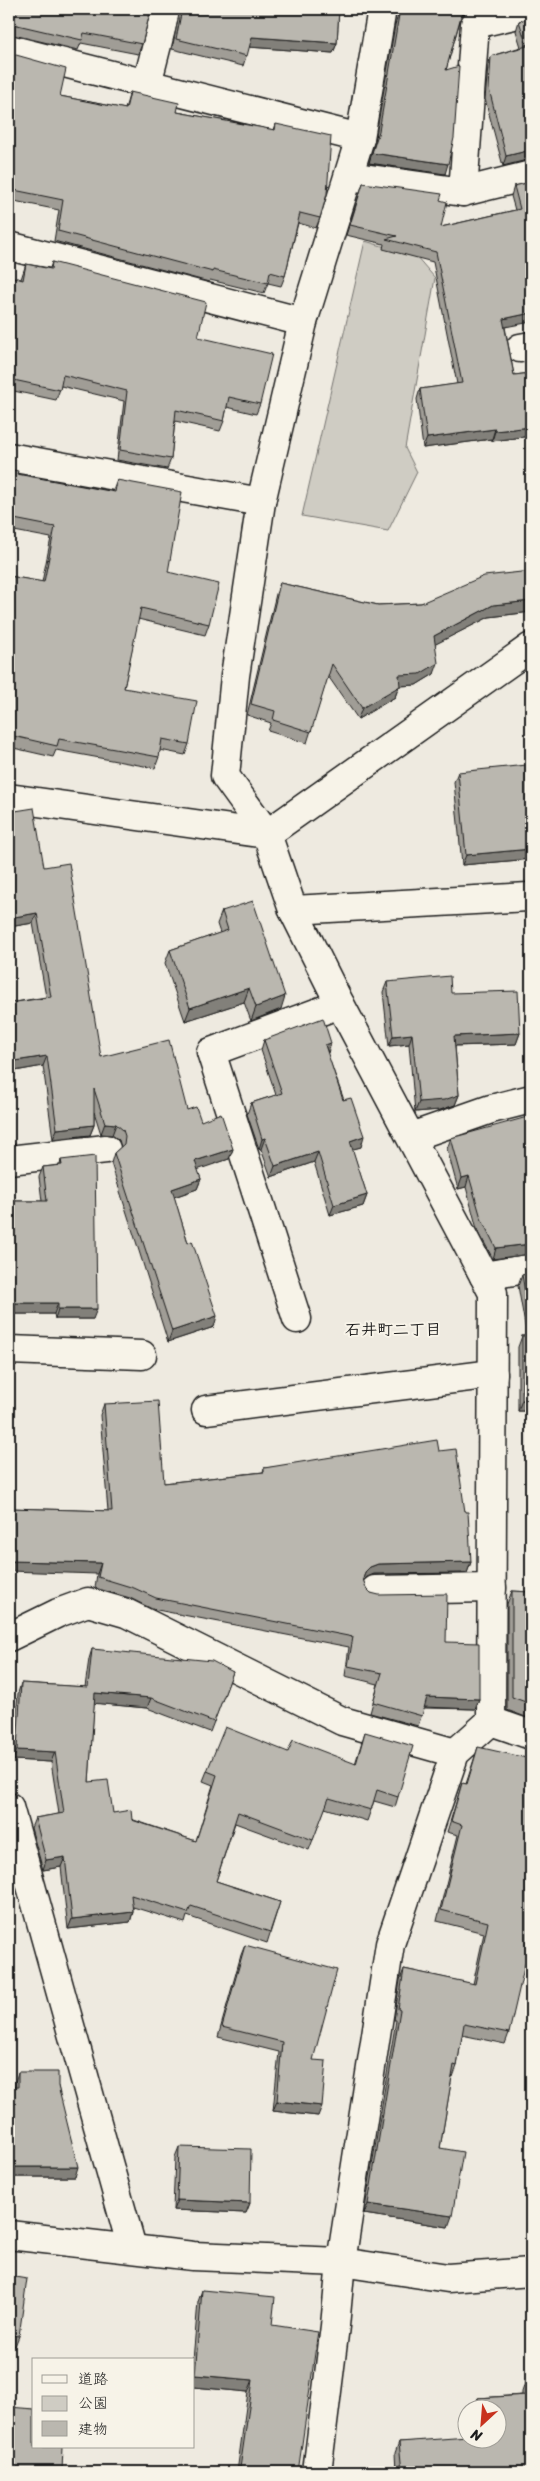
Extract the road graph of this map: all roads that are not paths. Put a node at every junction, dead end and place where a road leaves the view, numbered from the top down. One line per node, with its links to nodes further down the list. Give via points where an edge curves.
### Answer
1 (166, 9): 5 (street)
2 (382, 9): 6 (street)
3 (531, 11): 9 (street, via 475,24)
4 (9, 50): 5 (street)
5 (147, 84): 6 (street)
6 (360, 138): 8 (street)
7 (531, 175): 9 (street)
8 (349, 176): 9 (street); 11 (street)
9 (463, 192)
10 (9, 246): 11 (street)
11 (303, 322): 13 (street)
12 (9, 457): 13 (street)
13 (261, 502): 16 (street, via 235,676 225,776)
14 (531, 648): 16 (street)
15 (9, 798): 16 (street)
16 (267, 834): 18 (street)
17 (528, 897): 18 (street)
18 (293, 910): 19 (street)
19 (340, 1004): 21 (street); 26 (street, via 211,1052)
20 (531, 1099): 21 (street)
21 (411, 1137): 25 (street)
22 (106, 1149): 23 (street)
23 (9, 1160)
24 (531, 1268): 25 (street)
25 (484, 1276): 29 (street, via 493,1293)
26 (297, 1319)
27 (9, 1350): 28 (street)
28 (142, 1355)
29 (493, 1374): 30 (street); 31 (street)
30 (206, 1410)
31 (492, 1588): 32 (street); 34 (street)
32 (375, 1590)
33 (9, 1638): 36 (street, via 88,1602 126,1613 342,1721)
34 (491, 1721): 35 (street); 36 (street)
35 (531, 1736)
36 (455, 1754): 40 (street, via 390,1944)
37 (9, 1807): 39 (street)
38 (9, 2235): 39 (street)
39 (132, 2248): 40 (street, via 193,2256)
40 (341, 2262): 41 (street, via 448,2278); 42 (street)
41 (531, 2272)
42 (317, 2472)

